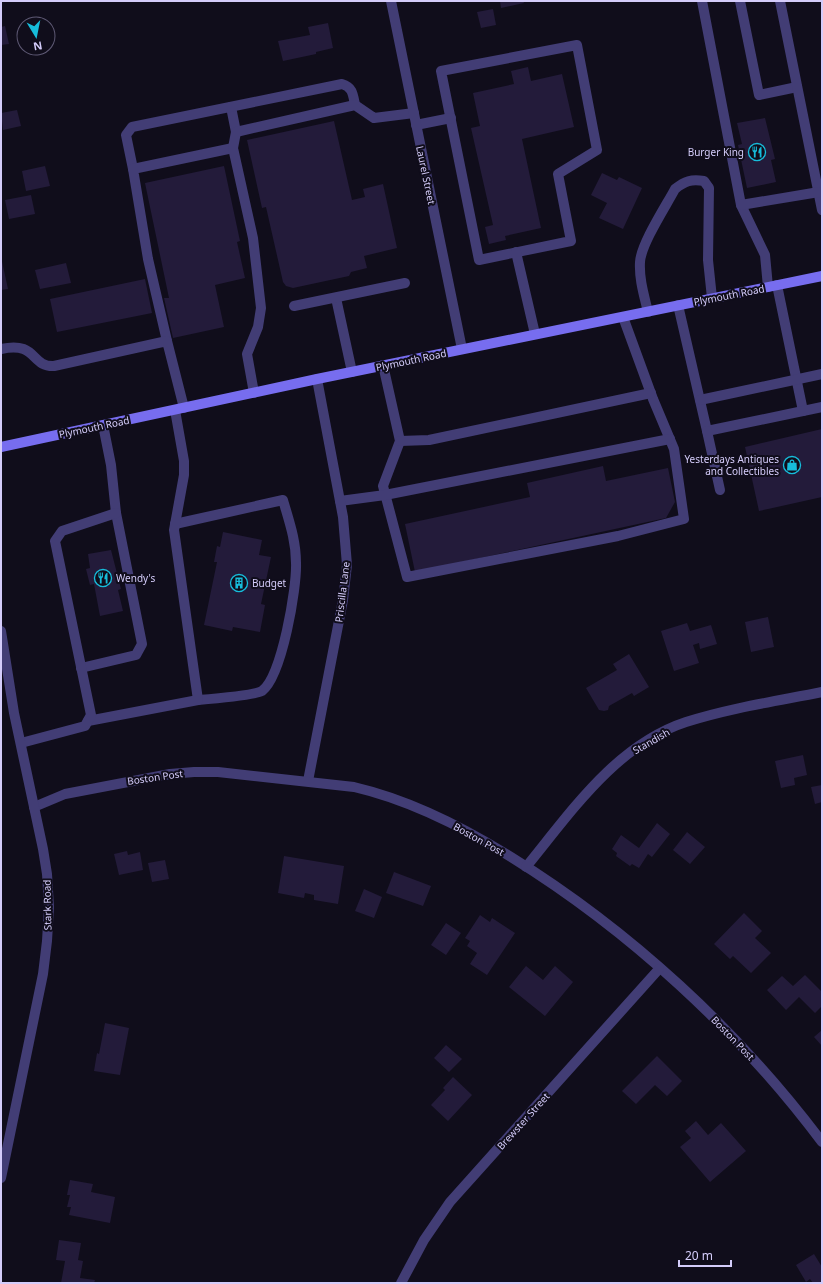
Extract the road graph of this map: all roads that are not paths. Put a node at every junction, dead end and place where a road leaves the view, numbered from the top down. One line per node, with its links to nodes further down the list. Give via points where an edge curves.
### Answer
1 (391, 1): 8 (street, Laurel Street)
2 (702, 1): 15 (street)
3 (740, 1): 5 (street, via 759,95)
4 (780, 1): 5 (street)
5 (797, 87): 14 (street)
6 (355, 105): 7 (street, via 351,89 342,84); 8 (street, via 374,118); 11 (street)
7 (231, 107): 11 (street); 13 (street, via 132,127 126,135)
8 (414, 113): 10 (street, Laurel Street)
9 (451, 118): 10 (street); 17 (street, via 480,260); 17 (street, via 441,71 577,44 597,150 558,174 571,241)
10 (416, 125): 30 (street, Laurel Street)
11 (236, 132): 12 (street)
12 (233, 148): 13 (street); 36 (street, via 253,238 261,308 258,327 247,354)
13 (133, 169): 28 (street, via 148,259)
14 (818, 192): 15 (street); 16 (street)
15 (741, 206): 20 (street, via 765,255)
16 (822, 210)
17 (516, 252): 27 (street)
18 (822, 276): 20 (main road, Plymouth Road)
19 (405, 283): 21 (street)
20 (772, 286): 22 (main road, Plymouth Road); 35 (street)
21 (336, 298): 24 (street); 32 (street)
22 (712, 298): 23 (main road, Plymouth Road); 25 (street, via 708,260 709,188 704,181 694,179 684,182 675,189 644,248 640,260 640,273)
23 (678, 305): 25 (main road, Plymouth Road); 38 (street)
24 (294, 306)
25 (648, 312): 26 (main road, Plymouth Road)
26 (623, 316): 27 (main road, Plymouth Road); 37 (street)
27 (535, 334): 30 (main road, Plymouth Road)
28 (166, 342): 29 (street, via 54,366 46,366 39,362 33,353 22,347); 40 (street)
29 (1, 349)
30 (462, 349): 31 (main road, Plymouth Road)
31 (383, 366): 32 (main road, Plymouth Road); 45 (street)
32 (352, 372): 34 (main road, Plymouth Road)
33 (822, 374): 35 (street)
34 (317, 379): 36 (main road, Plymouth Road); 49 (street, Priscilla Lane)
35 (796, 379): 38 (street); 41 (street)
36 (254, 393): 40 (main road, Plymouth Road)
37 (651, 393): 44 (street); 45 (street, via 429,440)
38 (700, 400): 43 (street)
39 (822, 407): 41 (street)
40 (179, 409): 42 (main road, Plymouth Road); 51 (street, via 184,475)
41 (803, 411): 43 (street)
42 (103, 425): 46 (main road, Plymouth Road); 50 (street, via 111,465)
43 (707, 431): 47 (street)
44 (670, 439): 48 (street); 48 (street, via 674,449 684,519 610,537 407,576)
45 (400, 441): 48 (street, via 383,486)
46 (1, 447)
47 (720, 490)
48 (385, 495): 49 (street)
49 (340, 501): 58 (street, Priscilla Lane, via 347,565 343,600)
50 (116, 513): 53 (street, via 62,531 55,541); 53 (street, via 142,644 136,655)
51 (175, 524): 55 (street); 55 (street, via 283,500 294,534 296,564 291,606 279,663 270,683 261,692)
52 (2, 638): 57 (street, Stark Road)
53 (81, 668): 56 (street, via 91,715)
54 (822, 692): 60 (street, Standish, via 685,723 646,743 610,769 584,796)
55 (198, 700): 56 (street)
56 (88, 721): 57 (street, via 85,726)
57 (21, 743): 59 (street, Stark Road)
58 (308, 781): 59 (street, Boston Post, via 218,772 170,774 65,794); 60 (street, Boston Post, via 373,791 437,816)
59 (34, 807): 63 (street, Stark Road, via 47,874 47,941 43,974)
60 (526, 867): 61 (street, Boston Post, via 602,919)
61 (659, 969): 62 (street, Boston Post, via 708,1012 765,1072); 65 (street, Brewster Street, via 450,1202 424,1240)
62 (821, 1139)
63 (4, 1149): 64 (street, Stark Road)
64 (1, 1178)
65 (401, 1283)

